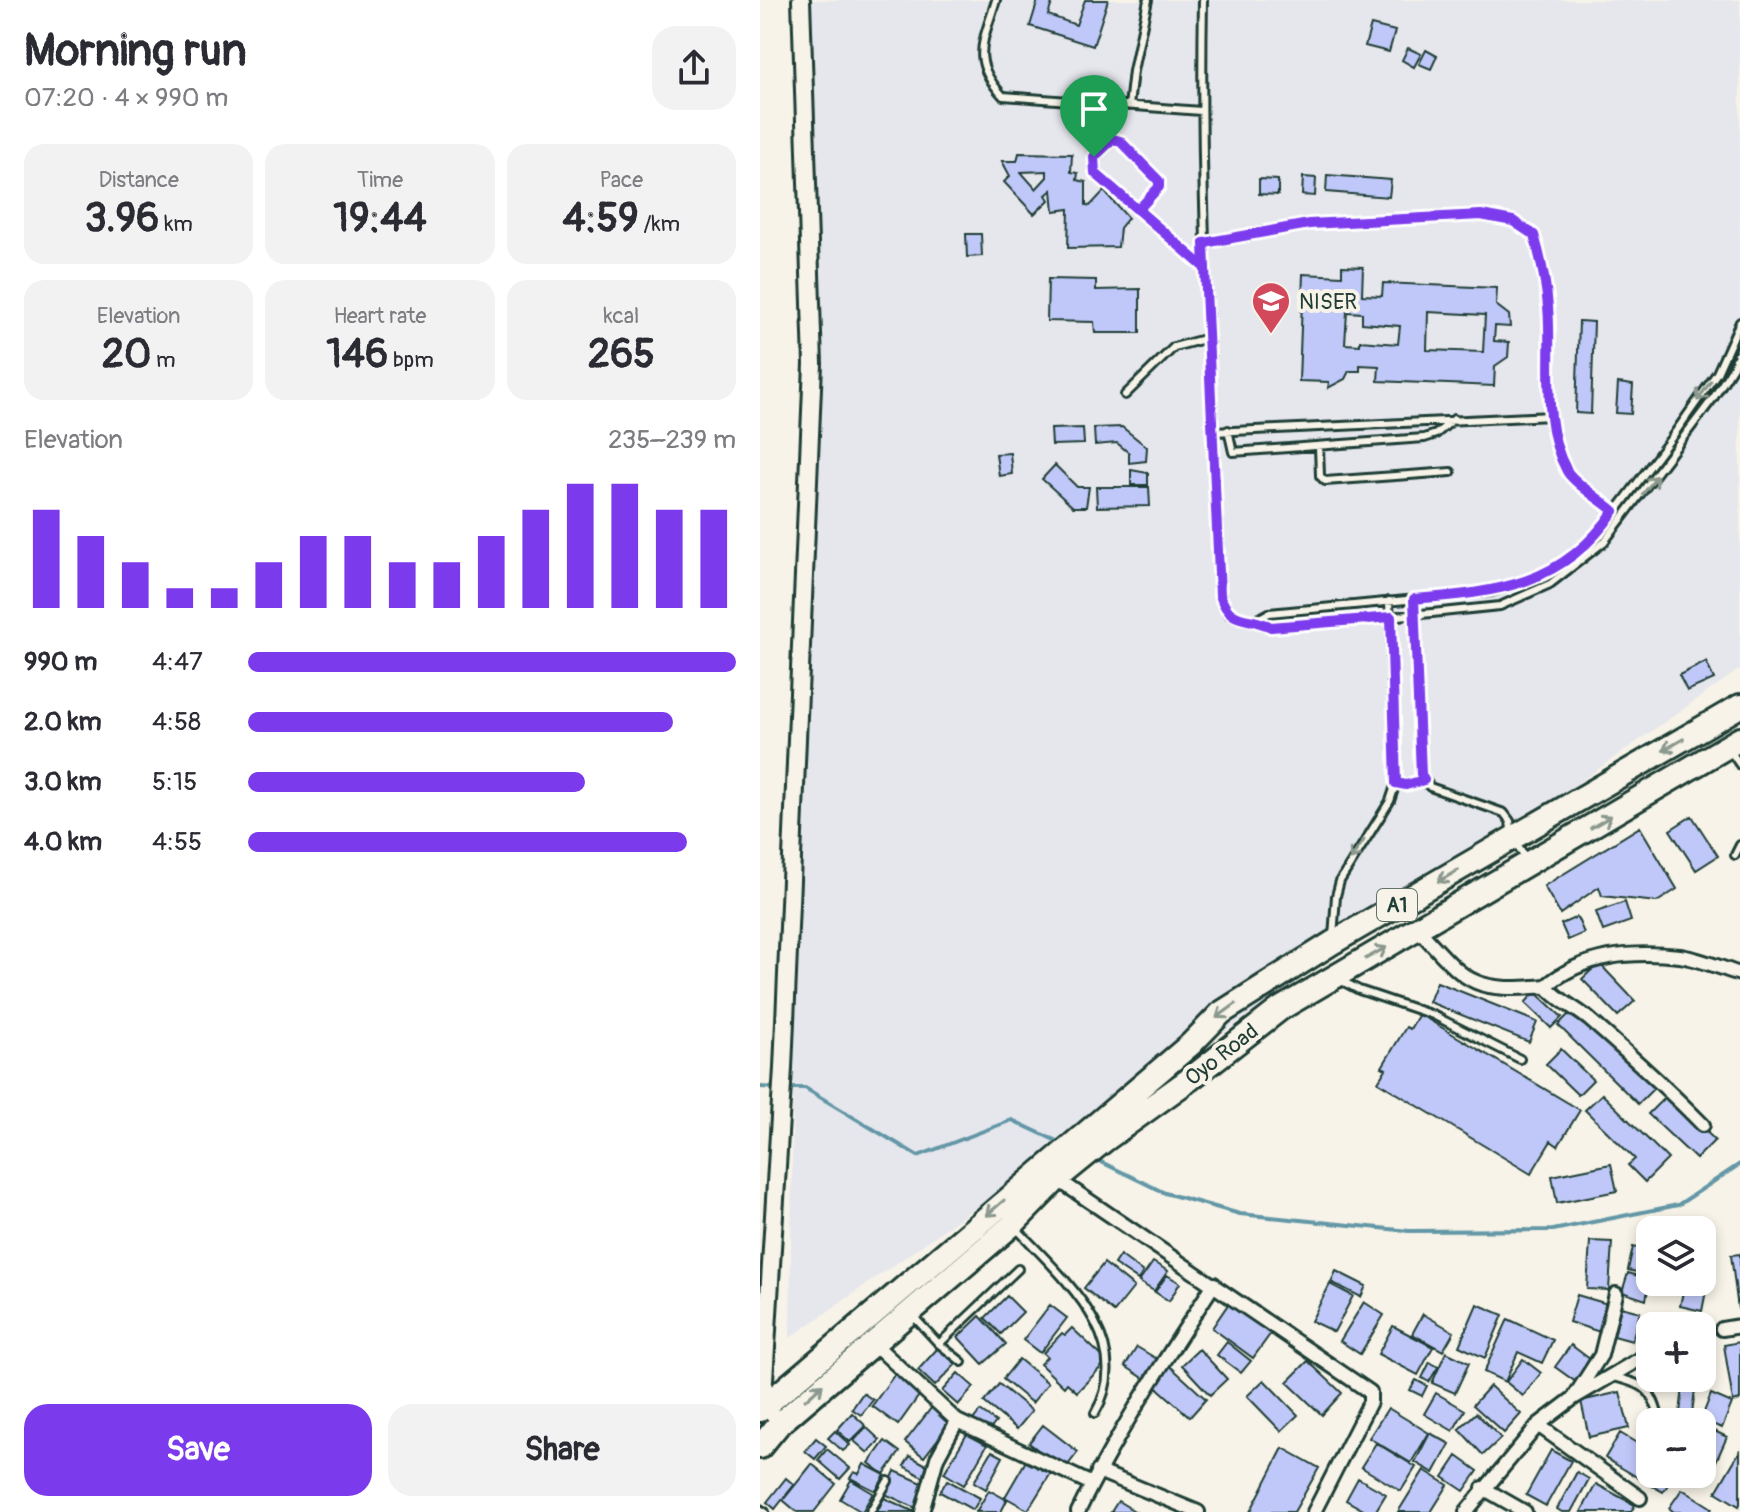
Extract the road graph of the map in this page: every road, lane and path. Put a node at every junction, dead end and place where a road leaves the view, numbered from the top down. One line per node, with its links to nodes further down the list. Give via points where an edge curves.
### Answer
1 (801, 0): 44 (street, via 813,364)
2 (996, 0): 5 (lane, via 981,64 1003,96)
3 (1148, 0): 5 (lane)
4 (1203, 0): 6 (lane)
5 (1129, 106): 6 (lane)
6 (1201, 111): 8 (lane)
7 (1138, 210): 7 (lane, via 1159,181 1113,139 1092,166); 9 (lane)
8 (1204, 243): 9 (lane); 14 (lane, via 1309,224 1481,215 1513,221 1534,235 1544,268)
9 (1205, 268): 11 (lane)
10 (1740, 322): 20 (lane, one-way to 20, via 1717,373)
11 (1208, 338): 13 (lane, via 1174,347); 17 (lane)
12 (1740, 349): 23 (lane, one-way to 12, via 1500,606 1550,584 1604,542 1714,397)
13 (1125, 395)
14 (1552, 416): 15 (lane); 20 (lane, via 1568,474)
15 (1454, 419): 16 (lane); 18 (lane, via 1424,438)
16 (1228, 430): 17 (lane); 18 (lane, via 1233,452)
17 (1213, 432): 25 (lane, via 1220,595 1229,614)
18 (1319, 446): 19 (lane, via 1320,476 1325,481)
19 (1451, 472)
20 (1614, 511): 21 (lane, via 1595,539 1535,578 1491,592)
21 (1414, 599): 22 (lane); 23 (lane)
22 (1389, 601): 24 (lane); 25 (lane, via 1269,613)
23 (1415, 615): 24 (lane); 29 (lane)
24 (1391, 617): 25 (lane, via 1271,627); 30 (lane)
25 (1256, 620)
26 (1740, 706): 31 (highway, Oyo Road / A1, one-way to 31)
27 (1736, 743): 28 (lane); 34 (highway, Oyo Road / A1, one-way to 27)
28 (1740, 765)
29 (1424, 780): 30 (lane); 31 (lane, via 1430,787 1504,813)
30 (1396, 783): 36 (lane, one-way to 36, via 1340,881)
31 (1512, 838): 34 (lane); 36 (highway, Oyo Road / A1, one-way to 36)
32 (1740, 845): 33 (lane)
33 (1735, 855)
34 (1530, 864): 35 (highway, Oyo Road / A1)
35 (1418, 929): 38 (highway, Oyo Road / A1, one-way to 35); 39 (street, via 1461,975 1484,986)
36 (1332, 943): 42 (highway, Oyo Road / A1, one-way to 42, via 1221,1013 1078,1138)
37 (1740, 974): 39 (street, via 1682,956 1599,957 1566,969)
38 (1334, 976): 40 (lane, via 1433,1015); 42 (highway, Oyo Road / A1, via 1280,1009)
39 (1546, 986): 41 (street, via 1653,1074)
40 (1520, 1059)
41 (1703, 1125)
42 (1058, 1170): 43 (highway, Oyo Road / A1); 46 (street); 59 (highway, Oyo Road / A1, one-way to 59)
43 (1012, 1225): 48 (highway, Oyo Road / A1); 60 (lane, via 1074,1291 1101,1334 1107,1389)
44 (766, 1250): 49 (street)
45 (1018, 1269): 53 (lane)
46 (1214, 1284): 64 (street); 73 (street, via 1370,1392 1370,1402)
47 (1616, 1294): 57 (street, via 1601,1355)
48 (909, 1311): 52 (highway, Oyo Road / A1); 53 (lane)
49 (764, 1315): 59 (street, via 763,1396)
50 (1740, 1326): 51 (street)
51 (1722, 1329)
52 (872, 1342): 59 (highway, Oyo Road / A1, one-way to 52); 61 (street)
53 (939, 1344): 55 (lane)
54 (1636, 1361): 56 (street)
55 (962, 1362)
56 (1609, 1377): 57 (street); 58 (lane, via 1638,1383)
57 (1575, 1397): 62 (street)
58 (1657, 1408)
59 (768, 1413): 63 (highway, Oyo Road / A1)
60 (1095, 1413)
61 (957, 1421): 66 (street); 70 (street, via 937,1458)
62 (1538, 1425): 67 (street); 68 (street)
63 (760, 1447)
64 (1098, 1471): 66 (street); 72 (street)
65 (888, 1481): 69 (lane)
66 (1092, 1484): 71 (street)
67 (1483, 1488): 74 (street); 75 (street)
68 (1640, 1498)
69 (870, 1512)
70 (922, 1512)
71 (1078, 1512)
72 (1198, 1512)
73 (1314, 1512)
74 (1466, 1512)
75 (1525, 1512)

